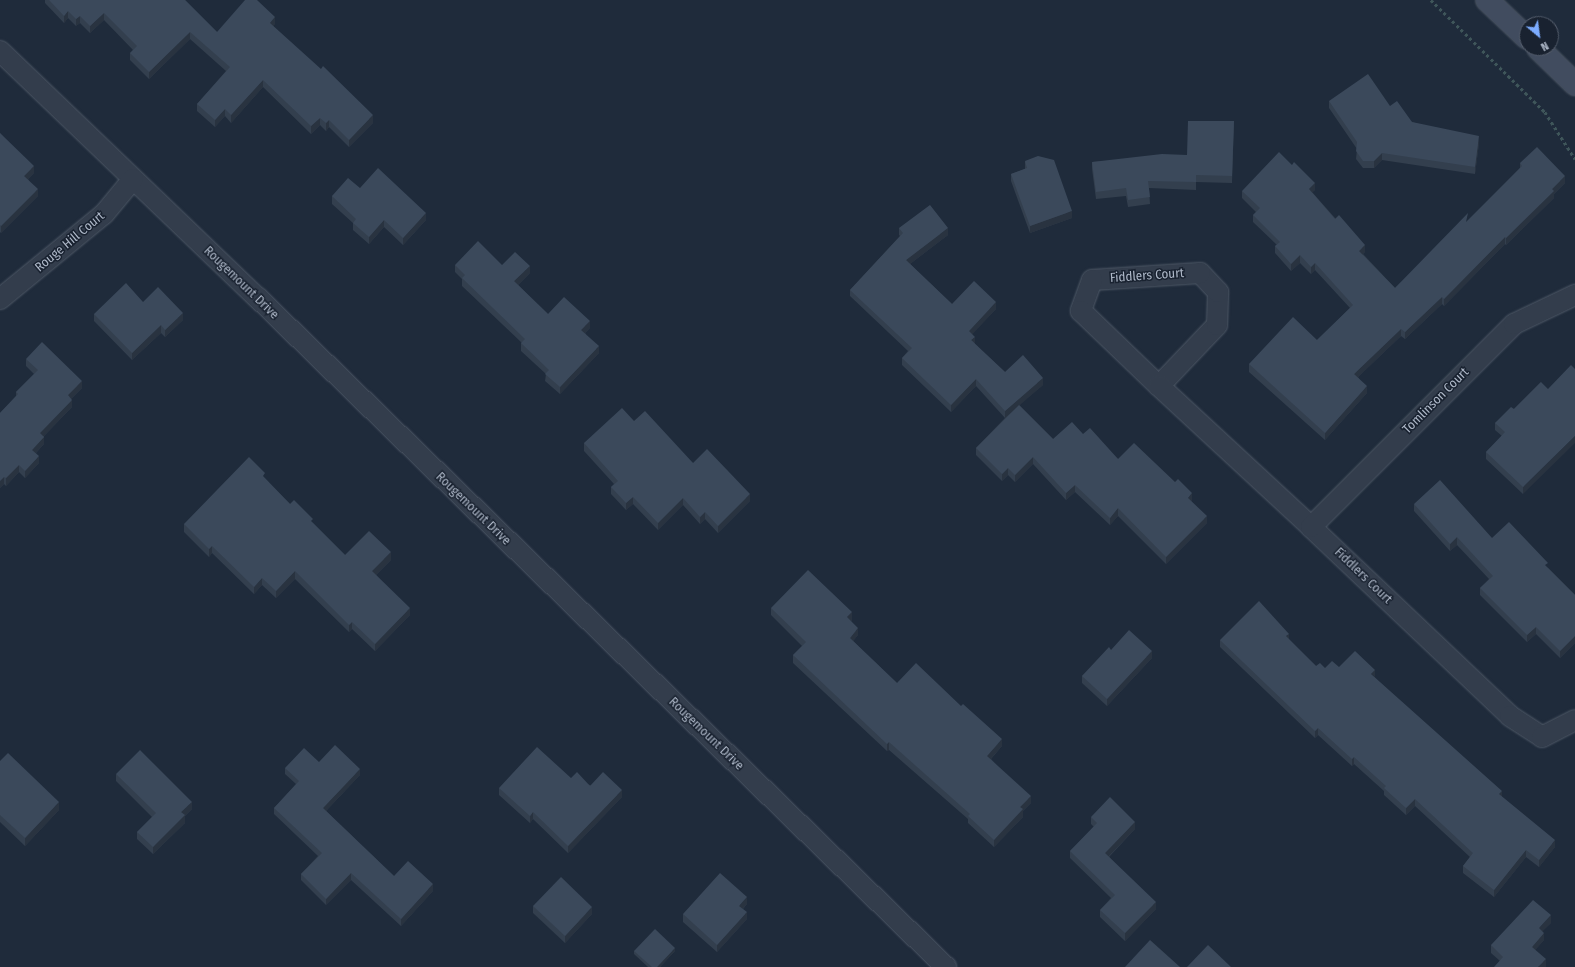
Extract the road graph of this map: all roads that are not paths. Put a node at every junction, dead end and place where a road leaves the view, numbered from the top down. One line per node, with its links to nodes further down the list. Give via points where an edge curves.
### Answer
1 (1487, 0): 2 (main road)
2 (1519, 30)
3 (0, 51): 6 (street, Rougemount Drive)
4 (1546, 56): 5 (main road)
5 (1575, 84)
6 (133, 179): 8 (street, Rouge Hill Court, via 104,214); 12 (street, Rougemount Drive)
7 (1575, 295): 10 (street, Tomlinson Court, via 1514,324)
8 (0, 299)
9 (1159, 386): 9 (street, Fiddlers Court, via 1218,325 1218,292 1200,273 1092,280 1081,311); 10 (street, Fiddlers Court)
10 (1311, 527): 11 (street, Fiddlers Court, via 1510,716 1542,737)
11 (1575, 720)
12 (946, 967)

